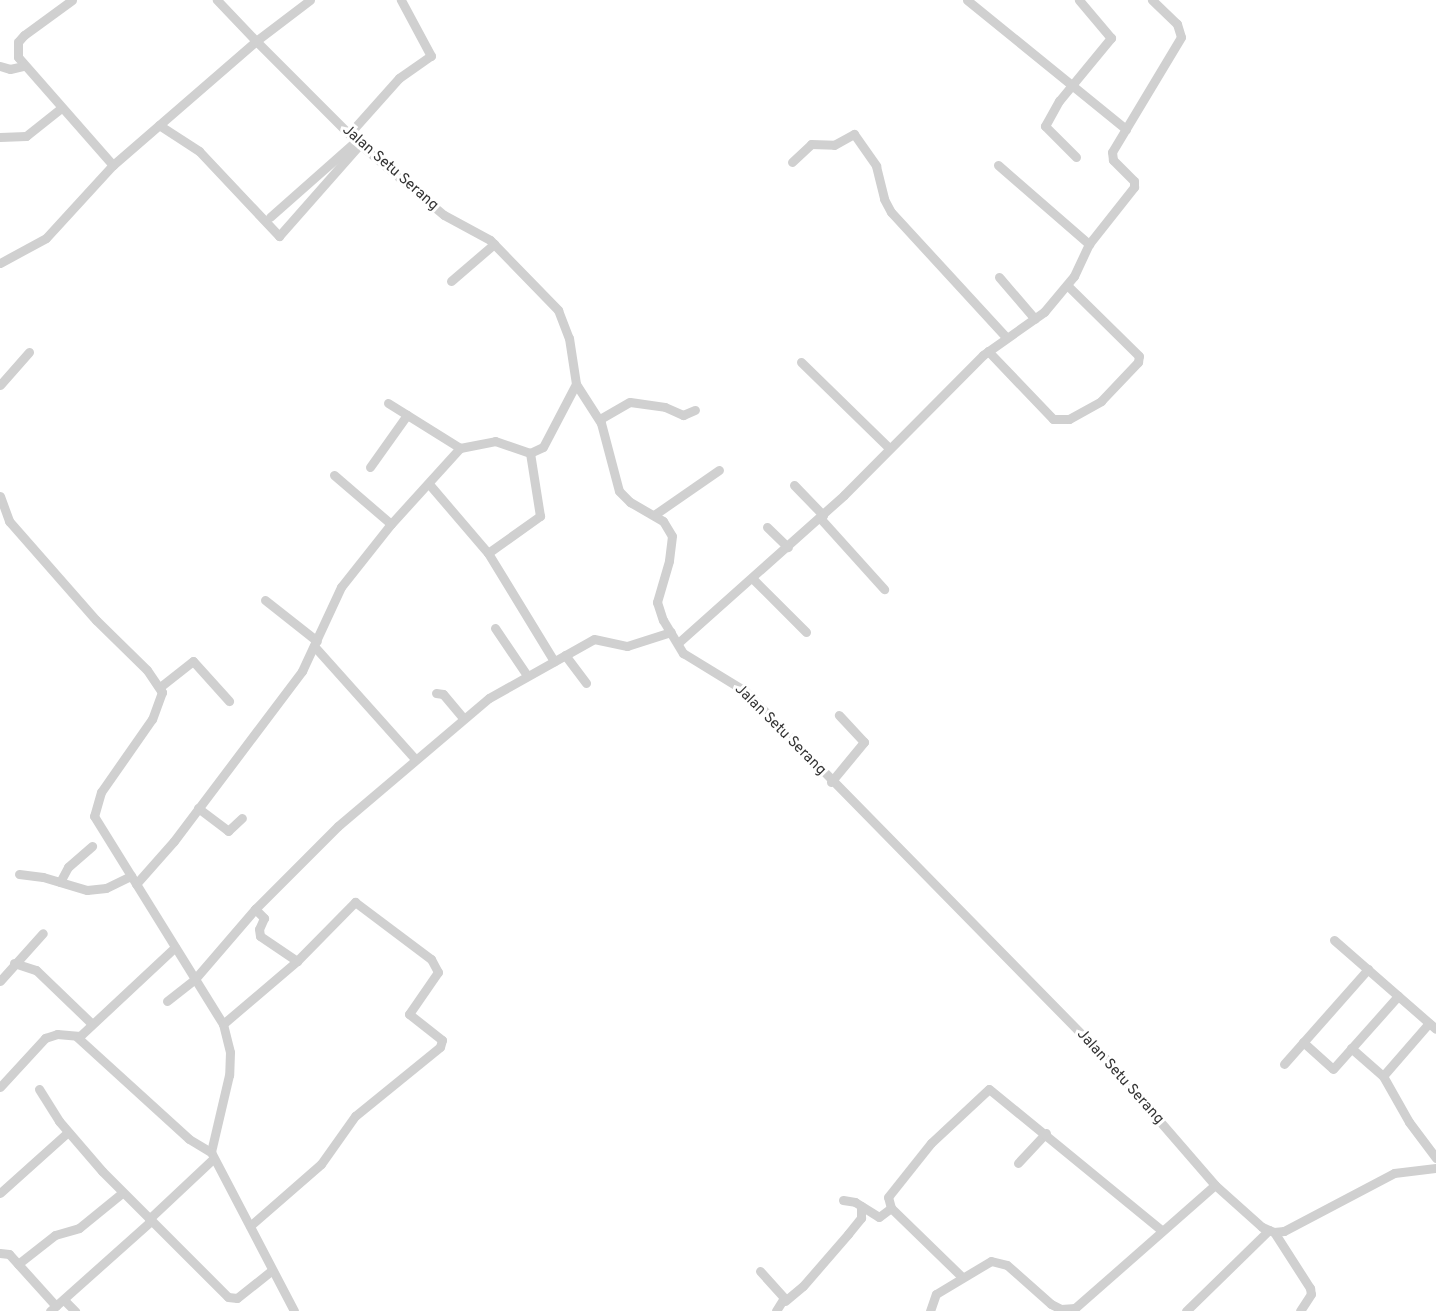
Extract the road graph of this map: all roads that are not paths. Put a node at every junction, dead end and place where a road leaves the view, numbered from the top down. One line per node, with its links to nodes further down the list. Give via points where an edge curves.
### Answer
1 (72, 0): 10 (street, via 18,42)
2 (217, 0): 8 (street, Jalan Setu Serang)
3 (310, 0): 8 (street)
4 (401, 0): 16 (street, via 431,56 399,78)
5 (967, 0): 11 (street)
6 (1078, 0): 11 (street, via 1111,38)
7 (1152, 0): 14 (street, via 1177,24 1181,37)
8 (256, 40): 13 (street); 16 (street, Jalan Setu Serang)
9 (0, 66): 10 (street)
10 (23, 66): 12 (street)
11 (1072, 85): 14 (street); 17 (street, via 1045,128)
12 (60, 110): 15 (street, via 26,136); 19 (street)
13 (159, 125): 16 (street, via 199,152 279,236); 19 (street)
14 (1125, 129): 23 (street, via 1112,156 1135,186)
15 (0, 137)
16 (355, 140): 21 (street); 22 (street, Jalan Setu Serang, via 444,215 475,228)
17 (1076, 157)
18 (792, 162): 29 (street, via 811,144 834,146 854,134 876,166 891,212)
19 (113, 165): 24 (street, via 46,238)
20 (999, 165): 23 (street)
21 (270, 217)
22 (494, 244): 26 (street); 33 (street, Jalan Setu Serang, via 558,310 569,339)
23 (1089, 244): 27 (street)
24 (0, 263)
25 (999, 277): 28 (street)
26 (451, 281)
27 (1067, 285): 28 (street); 30 (street, via 1139,356 1138,362 1101,401 1069,419 1053,419)
28 (1035, 319): 29 (street)
29 (1006, 337): 30 (street)
30 (988, 351): 39 (street)
31 (29, 352): 34 (street)
32 (801, 362): 39 (street)
33 (576, 384): 38 (street, Jalan Setu Serang); 41 (street, via 543,447)
34 (0, 385)
35 (388, 403): 37 (street)
36 (695, 410): 38 (street, via 683,415 665,407 630,402)
37 (407, 415): 40 (street); 42 (street)
38 (600, 419): 48 (street, Jalan Setu Serang, via 619,491)
39 (888, 447): 49 (street)
40 (460, 448): 41 (street, via 495,441); 45 (street)
41 (530, 453): 53 (street, via 540,516)
42 (370, 467)
43 (719, 470): 48 (street)
44 (334, 475): 50 (street)
45 (429, 484): 50 (street); 53 (street)
46 (794, 484): 49 (street)
47 (0, 496): 66 (street, via 9,521)
48 (654, 515): 58 (street, Jalan Setu Serang, via 666,524 672,536 657,602)
49 (821, 516): 52 (street); 55 (street)
50 (391, 524): 61 (street, via 342,587)
51 (767, 526): 52 (street)
52 (788, 547): 54 (street)
53 (488, 553): 63 (street)
54 (753, 579): 59 (street); 60 (street)
55 (884, 589)
56 (266, 600): 61 (street)
57 (495, 628): 64 (street)
58 (670, 632): 60 (street, Jalan Setu Serang); 62 (street, via 627,646 594,639)
59 (807, 632)
60 (678, 643): 72 (street, Jalan Setu Serang, via 688,658 745,692)
61 (316, 644): 71 (street); 73 (street, via 286,694)
62 (566, 656): 63 (street); 65 (street)
63 (554, 661): 64 (street)
64 (526, 674): 70 (street)
65 (586, 683)
66 (160, 687): 68 (street, via 193,661); 77 (street, via 161,701 152,719 114,770 93,808 103,836)
67 (436, 693): 70 (street, via 443,694)
68 (229, 701)
69 (839, 715): 72 (street, via 864,739 864,745)
70 (463, 718): 71 (street)
71 (416, 759): 79 (street, via 331,833)
72 (831, 782): 106 (street, Jalan Setu Serang, via 1105,1058)
73 (198, 808): 74 (street, via 228,831); 77 (street)
74 (242, 818)
75 (92, 846): 78 (street, via 68,867)
76 (19, 874): 78 (street)
77 (133, 880): 78 (street, via 98,890); 82 (street)
78 (60, 882)
79 (255, 909): 83 (street, via 264,918 260,936); 86 (street)
80 (43, 933): 84 (street)
81 (1334, 940): 85 (street)
82 (175, 947): 86 (street); 90 (street)
83 (297, 961): 91 (street); 113 (street, via 352,904 360,903 436,966 434,982 409,1014 442,1044 355,1116 321,1164)
84 (14, 963): 87 (street); 90 (street, via 36,970)
85 (1368, 969): 88 (street); 94 (street)
86 (195, 980): 89 (street); 91 (street)
87 (0, 981)
88 (1398, 996): 92 (street); 95 (street)
89 (167, 1001)
90 (91, 1023): 93 (street)
91 (223, 1024): 102 (street, via 230,1052 229,1075)
92 (1432, 1026): 97 (street)
93 (77, 1037): 98 (street, via 57,1034 45,1038); 102 (street)
94 (1303, 1042): 95 (street, via 1333,1069); 96 (street)
95 (1351, 1048): 97 (street)
96 (1284, 1064)
97 (1383, 1076): 103 (street, via 1409,1122)
98 (0, 1087)
99 (39, 1089): 100 (street)
100 (68, 1132): 107 (street); 108 (street)
101 (1046, 1133): 104 (street); 111 (street, via 989,1089 912,1166 888,1197); 114 (street)
102 (212, 1156): 112 (street); 113 (street)
103 (1436, 1158)
104 (1018, 1163)
105 (1436, 1168): 115 (street, via 1394,1173 1284,1231)
106 (1215, 1185): 114 (street); 115 (street, Jalan Setu Serang)
107 (0, 1192)
108 (122, 1193): 112 (street); 117 (street, via 79,1228 55,1235)
109 (843, 1200): 110 (street)
110 (861, 1206): 111 (street, via 879,1217); 121 (street, via 861,1218 803,1287)
111 (891, 1208): 120 (street)
112 (150, 1220): 118 (street, via 228,1297 237,1298); 122 (street)
113 (250, 1226): 118 (street)
114 (1160, 1229): 120 (street, via 1075,1308 1061,1309 1051,1304 999,1262 991,1261)
115 (1271, 1231): 127 (street); 128 (street, Jalan Setu Serang, via 1311,1288)
116 (0, 1253): 117 (street, via 9,1254)
117 (18, 1264): 122 (street)
118 (271, 1271): 124 (street)
119 (760, 1271): 121 (street)
120 (962, 1277): 126 (street, via 936,1294)
121 (785, 1301): 125 (street)
122 (57, 1305): 123 (street)
123 (75, 1311)
124 (294, 1311)
125 (776, 1311)
126 (930, 1311)
127 (1185, 1311)
128 (1300, 1311)

